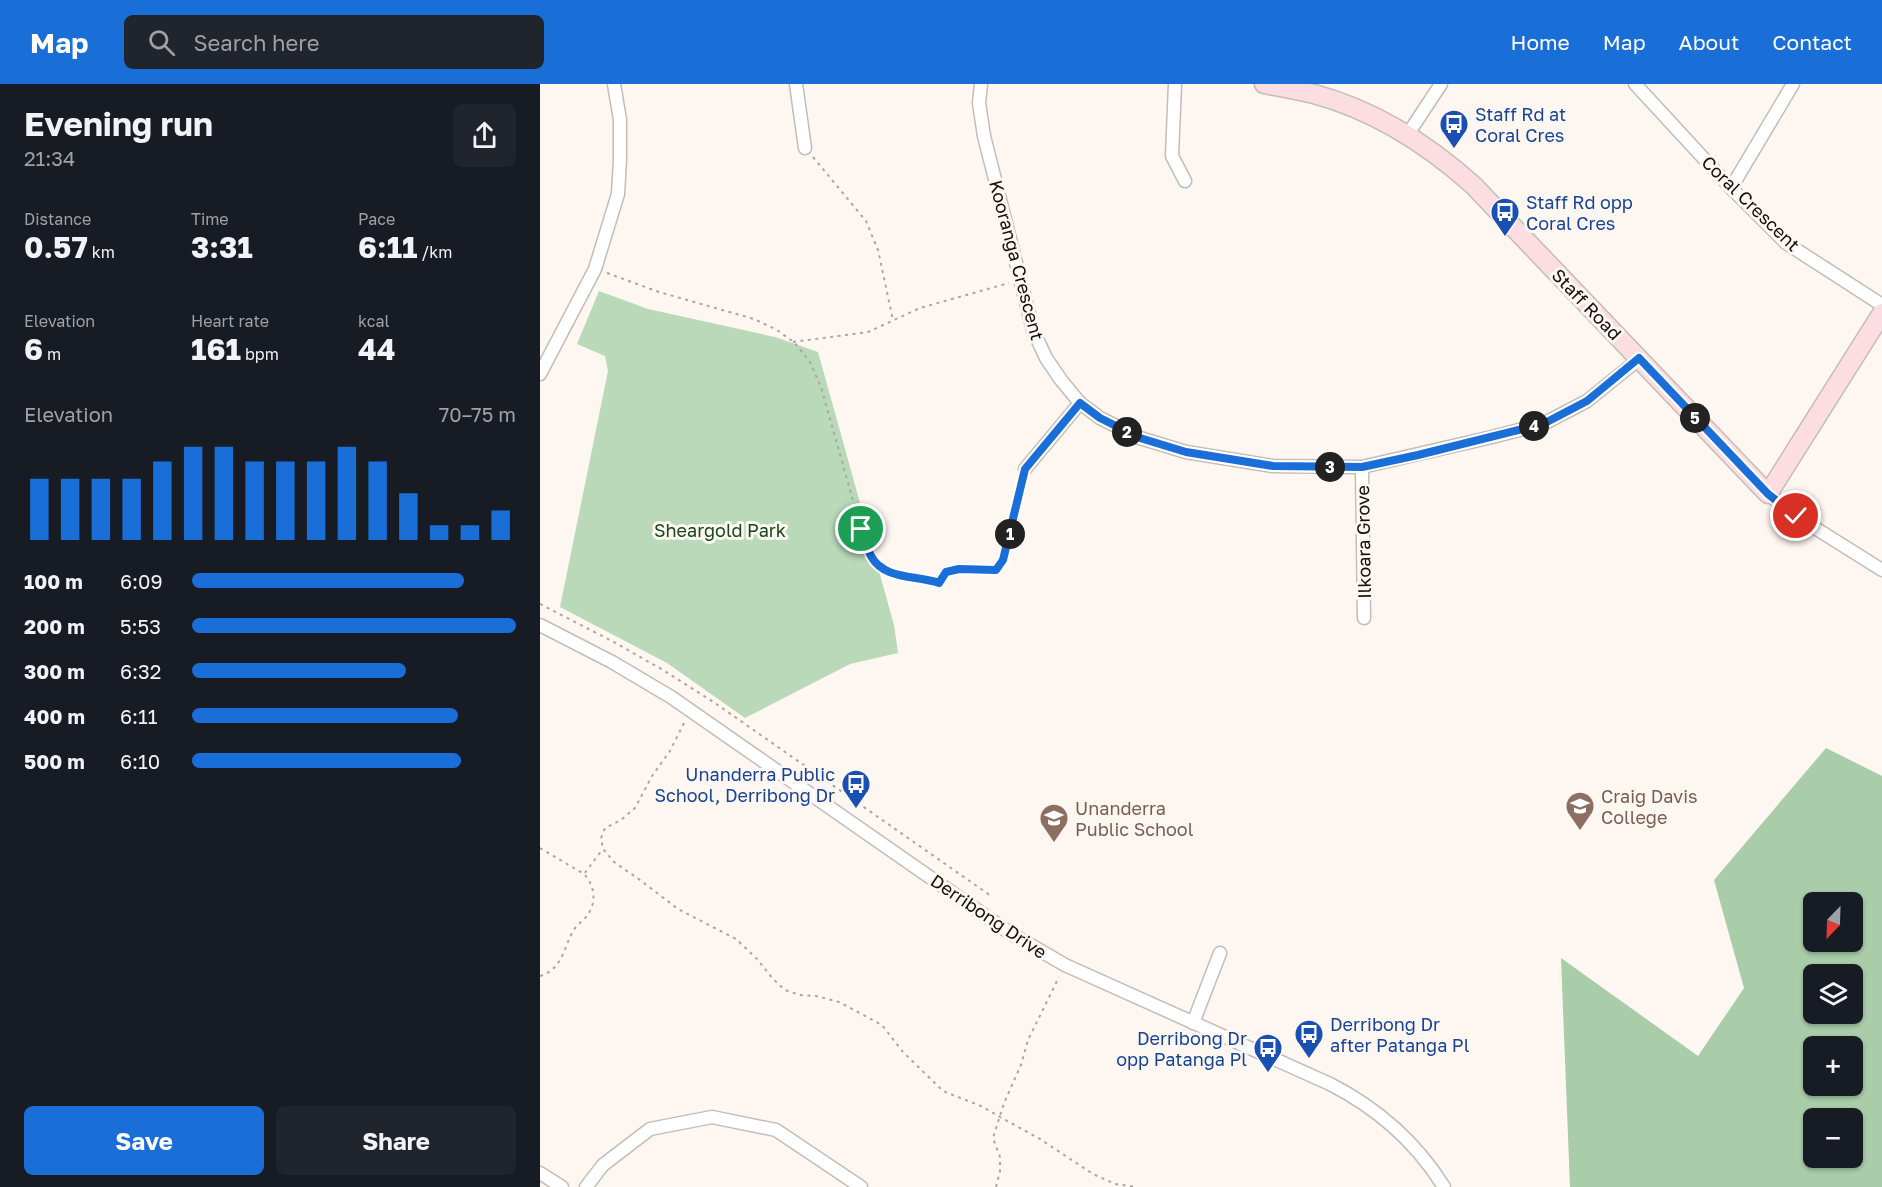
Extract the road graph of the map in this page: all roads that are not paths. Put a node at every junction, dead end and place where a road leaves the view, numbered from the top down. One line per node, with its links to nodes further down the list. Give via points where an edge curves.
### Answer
1 (614, 84): 16 (street, via 620,120 618,194 596,269)
2 (796, 84): 10 (street)
3 (981, 84): 17 (street, Kooranga Crescent, via 979,102 984,136 1033,330 1046,358)
4 (1175, 84): 11 (street, via 1172,156)
5 (1264, 84): 9 (street, Staff Road, via 1363,111)
6 (1442, 84): 9 (street)
7 (1635, 84): 12 (street, Coral Crescent)
8 (1793, 84): 12 (street)
9 (1408, 134): 15 (street, Staff Road, via 1473,185)
10 (805, 148)
11 (1185, 181)
12 (1731, 188): 13 (street, Coral Crescent, via 1786,243)
13 (1882, 304)
14 (1882, 313): 20 (street)
15 (1639, 358): 18 (street, Kooranga Crescent, via 1587,401 1543,424); 20 (street, Staff Road)
16 (540, 374)
17 (1080, 403): 18 (street, Kooranga Crescent, via 1140,438 1186,452 1273,466); 19 (street)
18 (1362, 467): 22 (street, Ilkoara Grove)
19 (1025, 469)
20 (1768, 494): 21 (street, Staff Road)
21 (1882, 570)
22 (1364, 618)
23 (540, 625): 25 (street, Derribong Drive, via 640,677 1010,933 1065,965)
24 (1220, 953): 25 (street)
25 (1193, 1023): 30 (street, Derribong Drive, via 1361,1101 1408,1140)
26 (540, 1173): 27 (street)
27 (562, 1187)
28 (586, 1187): 29 (street, via 603,1165 650,1130 712,1117 776,1130)
29 (861, 1187)
30 (1444, 1187)

